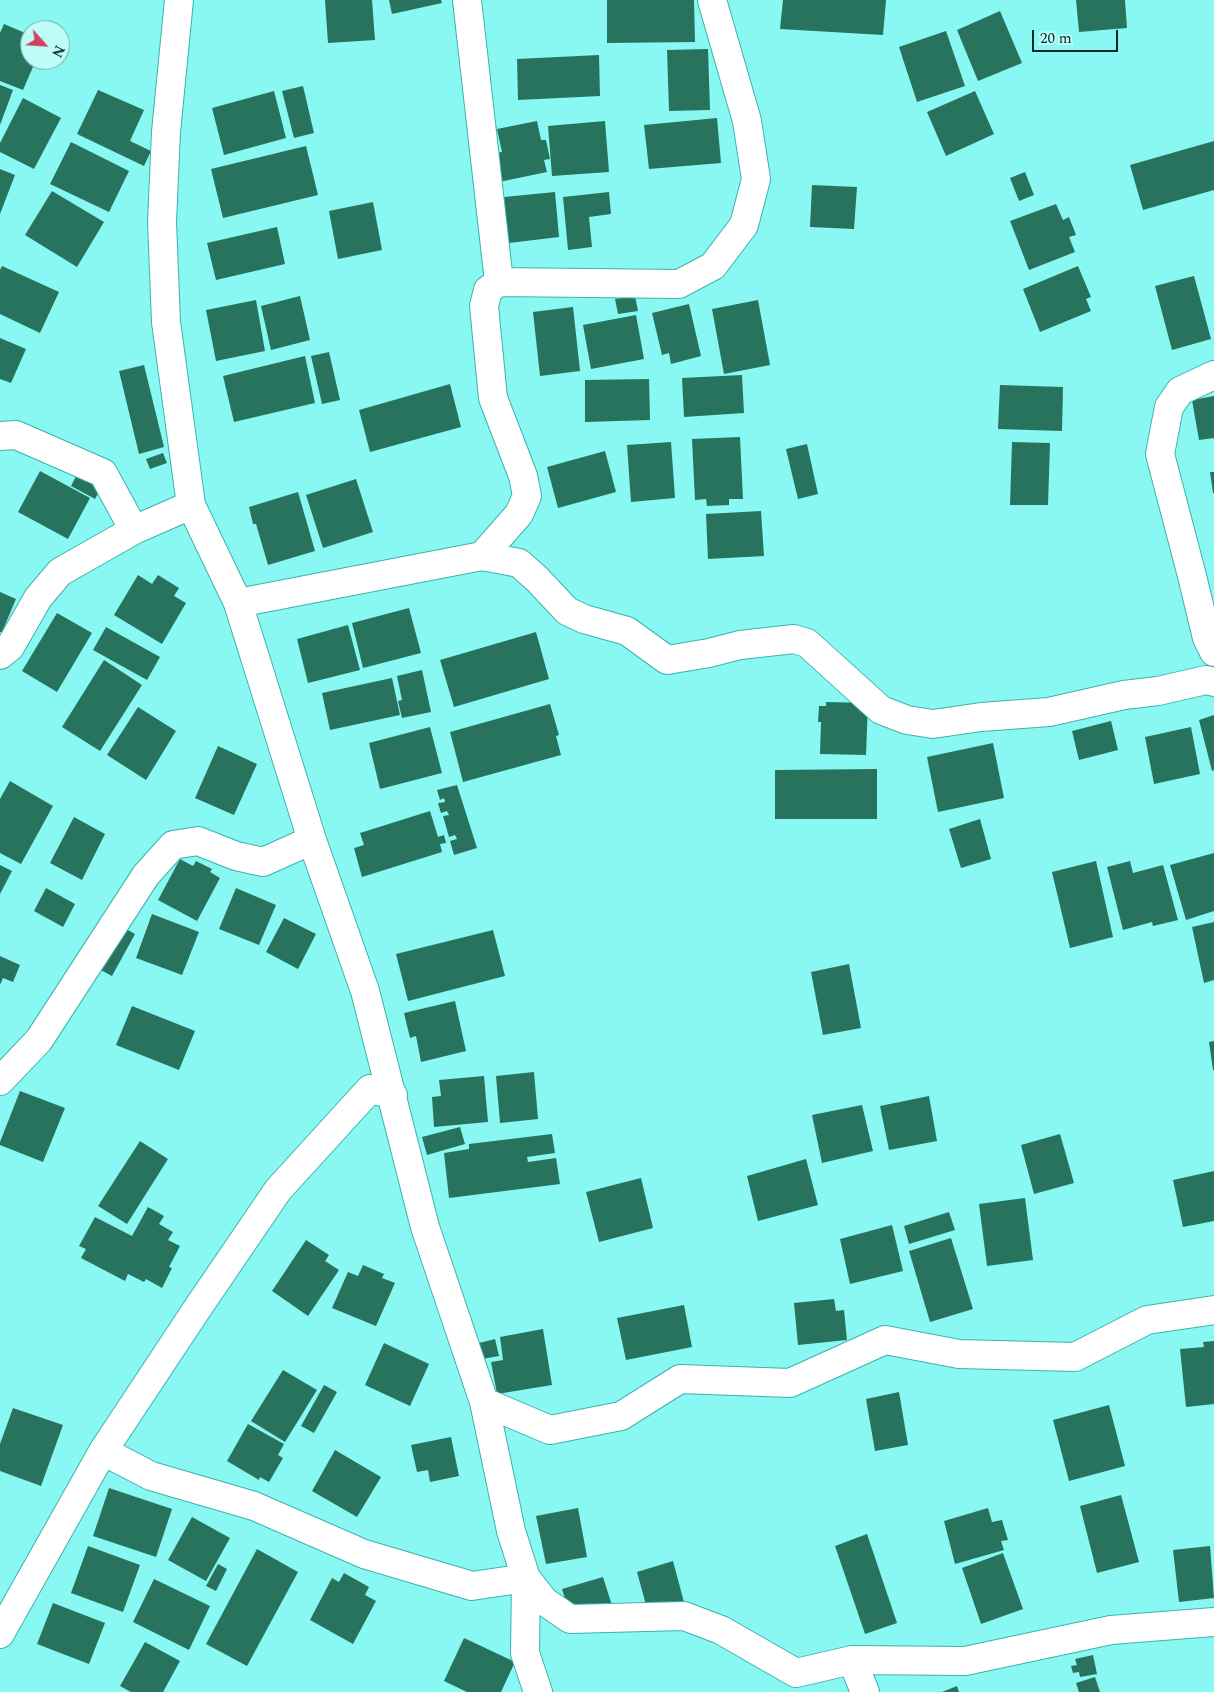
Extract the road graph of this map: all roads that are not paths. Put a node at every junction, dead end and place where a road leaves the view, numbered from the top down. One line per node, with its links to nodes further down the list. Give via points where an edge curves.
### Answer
1 (179, 0): 7 (street, via 166,132 162,222 166,322)
2 (467, 0): 4 (street)
3 (712, 0): 4 (street, via 747,121 756,179 744,225 734,239 713,266 679,284)
4 (499, 282): 9 (street, via 488,290 484,306 494,398 523,476 527,496 519,514)
5 (1214, 375): 11 (street, via 1176,396 1169,408 1160,454 1206,638)
6 (0, 436): 8 (street, via 16,435 103,473)
7 (191, 505): 8 (street); 10 (street)
8 (134, 530): 12 (street, via 60,572 38,598 10,647)
9 (482, 556): 10 (street); 13 (street, via 520,563 568,611 584,619 628,631 667,660 794,638 807,643 881,710 907,720 932,724 1049,712 1124,694 1158,691 1206,680)
10 (238, 603): 14 (street)
11 (1214, 652)
12 (0, 655)
13 (1214, 682)
14 (312, 840): 15 (street, via 263,862 236,856 198,841 173,845 146,875 39,1040); 16 (street, via 365,991)
15 (0, 1081)
16 (393, 1095): 18 (street, via 425,1227); 19 (street, via 370,1090 278,1190)
17 (1214, 1310): 18 (street, via 1147,1320 1075,1357 959,1354 885,1340 790,1383 680,1379 621,1416 550,1430)
18 (484, 1402): 20 (street, via 511,1531)
19 (103, 1451): 20 (street, via 151,1476 254,1506 364,1554 472,1586); 22 (street)
20 (526, 1578): 23 (street, via 544,1601 570,1619 684,1616 721,1630 796,1673); 24 (street, via 525,1653)
21 (1214, 1622): 23 (street, via 1111,1630 965,1661)
22 (0, 1634)
23 (852, 1660): 25 (street)
24 (538, 1692)
25 (865, 1692)

